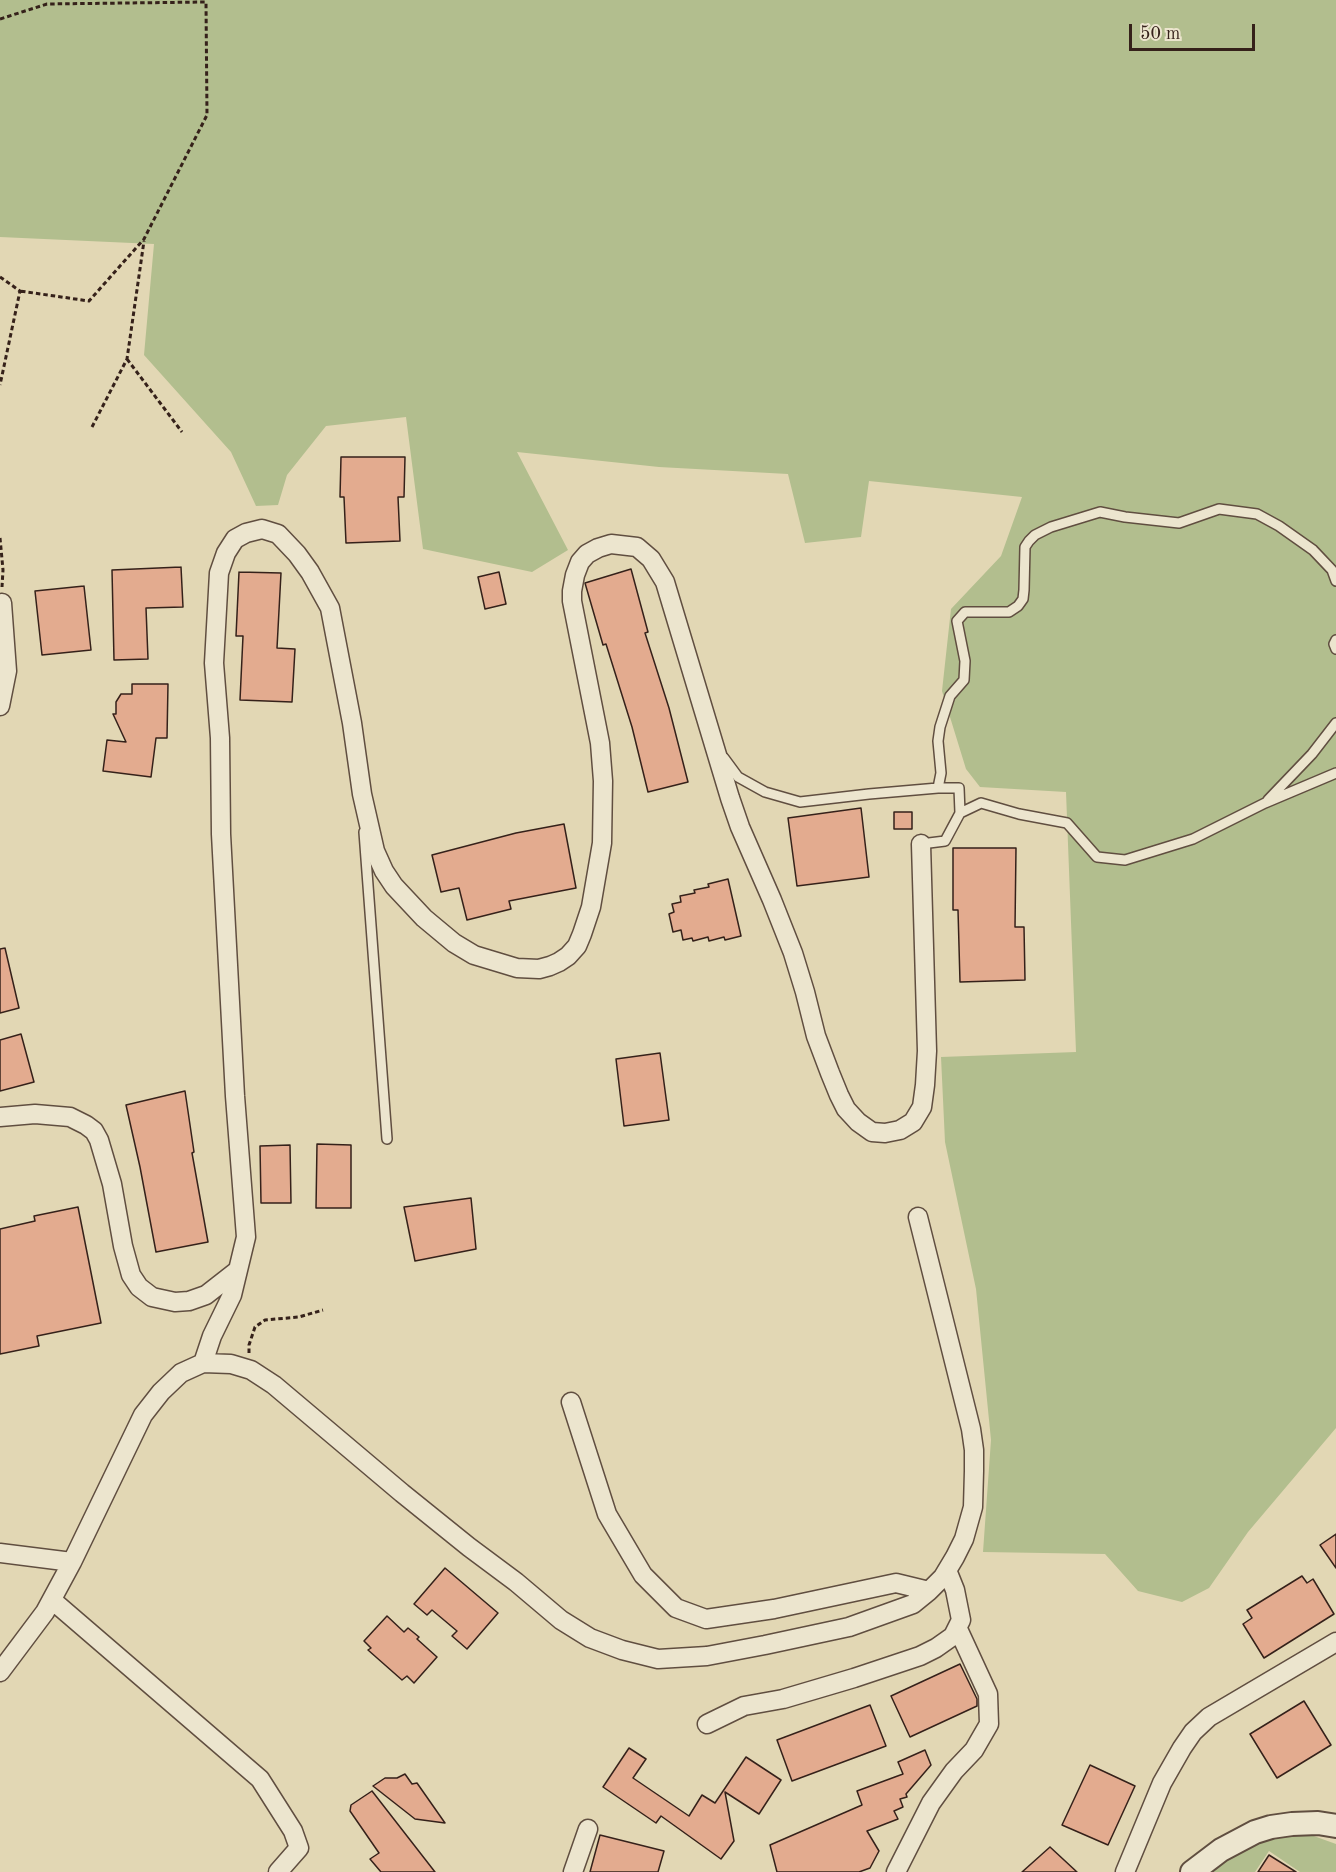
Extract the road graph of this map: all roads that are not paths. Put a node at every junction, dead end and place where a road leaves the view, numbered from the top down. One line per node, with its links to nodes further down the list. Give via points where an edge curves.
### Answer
1 (1336, 581): 9 (lane, via 1332,570 1314,550 1257,513 1219,509 1179,523 1100,512 1035,535 1025,547 1023,599 1018,606 1009,612 965,612 957,621 965,661 964,680 950,696 940,727)
2 (2, 603): 5 (street, via 7,671)
3 (1336, 640): 4 (lane)
4 (1336, 649)
5 (0, 706)
6 (1336, 723): 11 (lane)
7 (715, 746): 9 (lane, via 738,777 765,792 800,802); 10 (street, via 666,582 651,558 638,547 611,544 587,554 580,562 572,591 600,743 603,816 591,907 577,946 568,956 539,969 517,968 474,955 454,944 424,918 384,871 375,851); 13 (street, via 740,827 793,953 816,1036 839,1095 858,1122 872,1132 900,1130 913,1122 922,1107 927,1051)
8 (1336, 773): 11 (lane)
9 (938, 788): 12 (lane, via 959,788)
10 (362, 794): 15 (lane); 17 (street, via 330,608 310,572 282,537 262,530 246,533 231,544 219,573 214,663 223,882 246,1237)
11 (1265, 802): 12 (lane, via 1193,839 1125,860 1097,857 1067,823 981,803)
12 (960, 813): 13 (lane, via 945,841)
13 (921, 844)
14 (0, 1118): 17 (street, via 35,1114 70,1117 94,1131 112,1184 131,1275 152,1297 189,1301 206,1295)
15 (387, 1139)
16 (918, 1217): 22 (street, via 974,1450 973,1507 964,1539)
17 (238, 1270): 18 (street, via 232,1295)
18 (203, 1363): 21 (street, via 181,1373 144,1415); 23 (street, via 231,1364 251,1370 274,1385 561,1620 590,1638 622,1650 658,1659 754,1648 849,1627 912,1604)
19 (571, 1402): 23 (street, via 607,1514 643,1575 676,1608 706,1619 896,1583)
20 (0, 1553): 21 (street)
21 (72, 1562): 24 (street)
22 (947, 1570): 23 (street); 25 (street, via 961,1620)
23 (929, 1591)
24 (52, 1600): 27 (street); 31 (street, via 260,1779 293,1831 299,1848)
25 (958, 1629): 28 (street, via 945,1643 920,1656 807,1692 744,1706); 33 (street, via 988,1694 989,1724 974,1750 931,1803)
26 (1336, 1642): 34 (street, via 1209,1717 1193,1732 1162,1783)
27 (0, 1672)
28 (707, 1724)
29 (1336, 1826): 35 (street, via 1318,1822 1271,1827 1221,1850)
30 (588, 1829): 32 (street)
31 (278, 1872)
32 (573, 1872)
33 (896, 1872)
34 (1125, 1872)
35 (1192, 1872)

